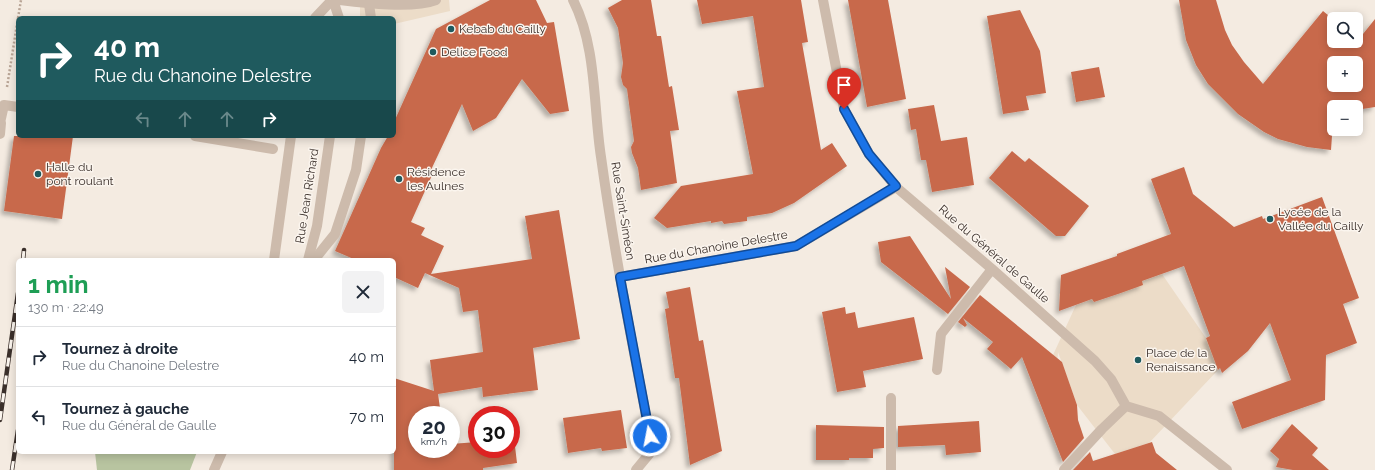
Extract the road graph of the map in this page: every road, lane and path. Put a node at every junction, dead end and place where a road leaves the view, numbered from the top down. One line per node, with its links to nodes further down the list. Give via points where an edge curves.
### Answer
1 (21, 0): 8 (path)
2 (332, 0): 9 (street); 10 (street)
3 (339, 0): 7 (street)
4 (436, 0): 7 (street, via 425,3)
5 (572, 0): 27 (street, Rue Saint-Siméon, via 581,17 588,40 600,156)
6 (823, 0): 22 (street, Rue du Général de Gaulle, via 844,109 869,154)
7 (369, 4): 11 (street)
8 (18, 16)
9 (317, 16)
10 (337, 16)
11 (371, 16)
12 (16, 30): 13 (path)
13 (4, 105): 14 (street); 15 (street)
14 (16, 107)
15 (1, 123): 16 (street)
16 (0, 134)
17 (207, 138): 21 (street)
18 (291, 138): 23 (street, Rue Jean Richard)
19 (330, 138): 24 (street, Rue Jean Richard, via 317,226)
20 (361, 138): 25 (street, Rue Jean Richard, via 356,170 335,234)
21 (273, 149)
22 (896, 186): 26 (street, Rue du Général de Gaulle); 27 (street, Rue du Chanoine Delestre, via 796,246)
23 (274, 258)
24 (309, 258)
25 (316, 258)
26 (992, 269): 28 (street, via 941,334); 30 (street, Rue du Général de Gaulle, via 1095,361 1111,379)
27 (620, 277): 33 (street, Rue Saint-Siméon, via 650,436 650,453)
28 (938, 370)
29 (891, 398): 34 (street)
30 (1126, 406): 35 (street); 36 (street, via 1159,416)
31 (221, 454): 32 (street)
32 (214, 470)
33 (636, 470)
34 (891, 470)
35 (1064, 470)
36 (1227, 470)

